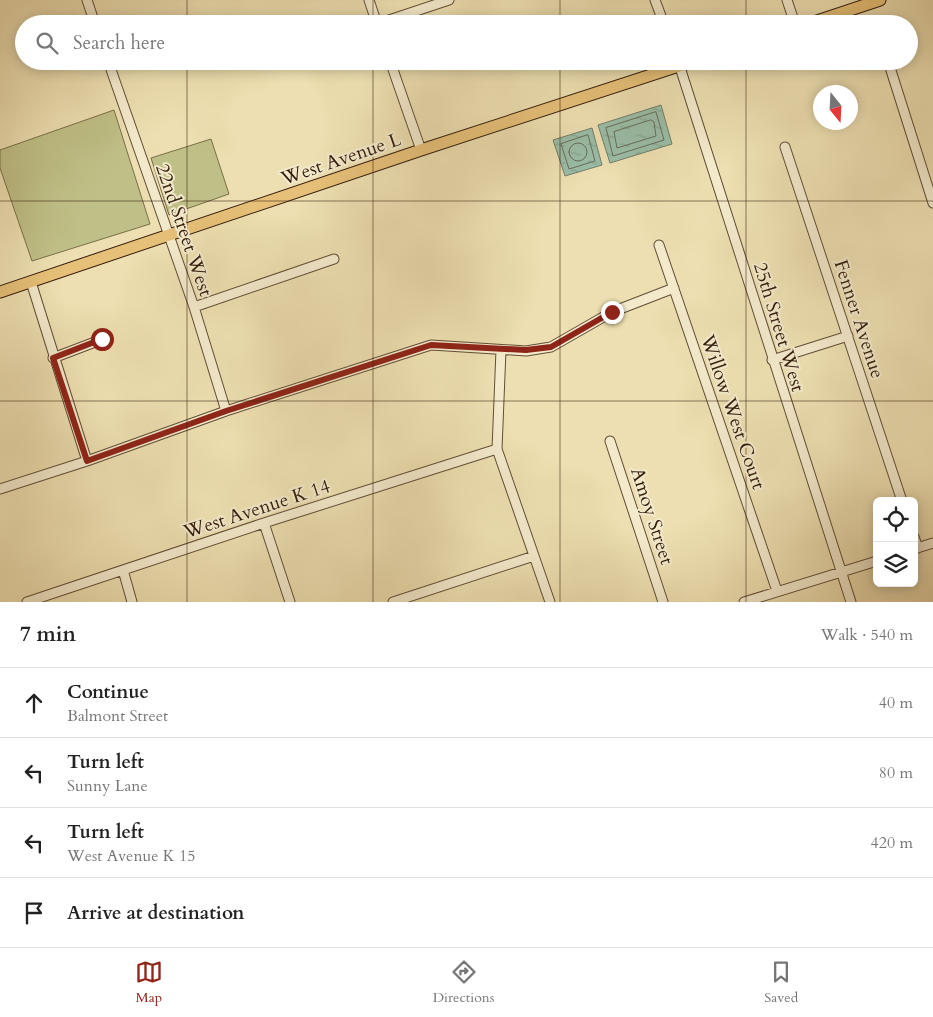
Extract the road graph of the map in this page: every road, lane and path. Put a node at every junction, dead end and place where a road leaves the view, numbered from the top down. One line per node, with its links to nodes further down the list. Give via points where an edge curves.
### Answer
1 (87, 0): 7 (street)
2 (369, 0): 8 (street)
3 (448, 0): 9 (street)
4 (655, 0): 10 (street)
5 (787, 0): 11 (street)
6 (880, 0): 12 (main road)
7 (92, 15)
8 (374, 15)
9 (404, 15)
10 (661, 15)
11 (791, 15)
12 (835, 15)
13 (111, 70): 21 (street, 22nd Street West)
14 (393, 70): 19 (street)
15 (661, 70): 19 (main road, West Avenue L)
16 (681, 70): 32 (street, 25th Street West)
17 (891, 70): 20 (street)
18 (785, 147): 28 (street, Fenner Avenue)
19 (421, 150): 21 (main road, West Avenue L)
20 (933, 203)
21 (169, 236): 24 (main road, West Avenue L); 27 (street, 22nd Street West)
22 (659, 245): 25 (street, Willow West Court)
23 (334, 259): 27 (street)
24 (30, 282): 26 (main road, West Avenue L); 31 (street)
25 (674, 288): 30 (street, via 612,312 551,347); 46 (street, Willow West Court)
26 (0, 292)
27 (194, 307): 33 (street, 22nd Street West)
28 (848, 336): 32 (street); 38 (street, Fenner Avenue)
29 (102, 339): 31 (street)
30 (502, 350): 33 (street, via 431,345); 35 (street)
31 (53, 358): 36 (street)
32 (772, 360): 45 (street, 25th Street West)
33 (226, 411): 36 (street)
34 (610, 441): 52 (street, Amoy Street)
35 (497, 449): 39 (street, West Avenue K 14); 42 (street)
36 (87, 461): 37 (street)
37 (0, 489)
38 (901, 497)
39 (264, 523): 44 (street, West Avenue K 14); 49 (street)
40 (933, 543): 41 (street)
41 (918, 548)
42 (534, 556): 50 (street); 51 (street)
43 (873, 562): 45 (street)
44 (123, 570): 47 (street, West Avenue K 14); 48 (street)
45 (840, 573): 46 (street); 54 (street, 25th Street West)
46 (777, 590): 53 (street)
47 (27, 602)
48 (132, 602)
49 (290, 602)
50 (393, 602)
51 (550, 602)
52 (663, 602)
53 (744, 602)
54 (851, 602)

